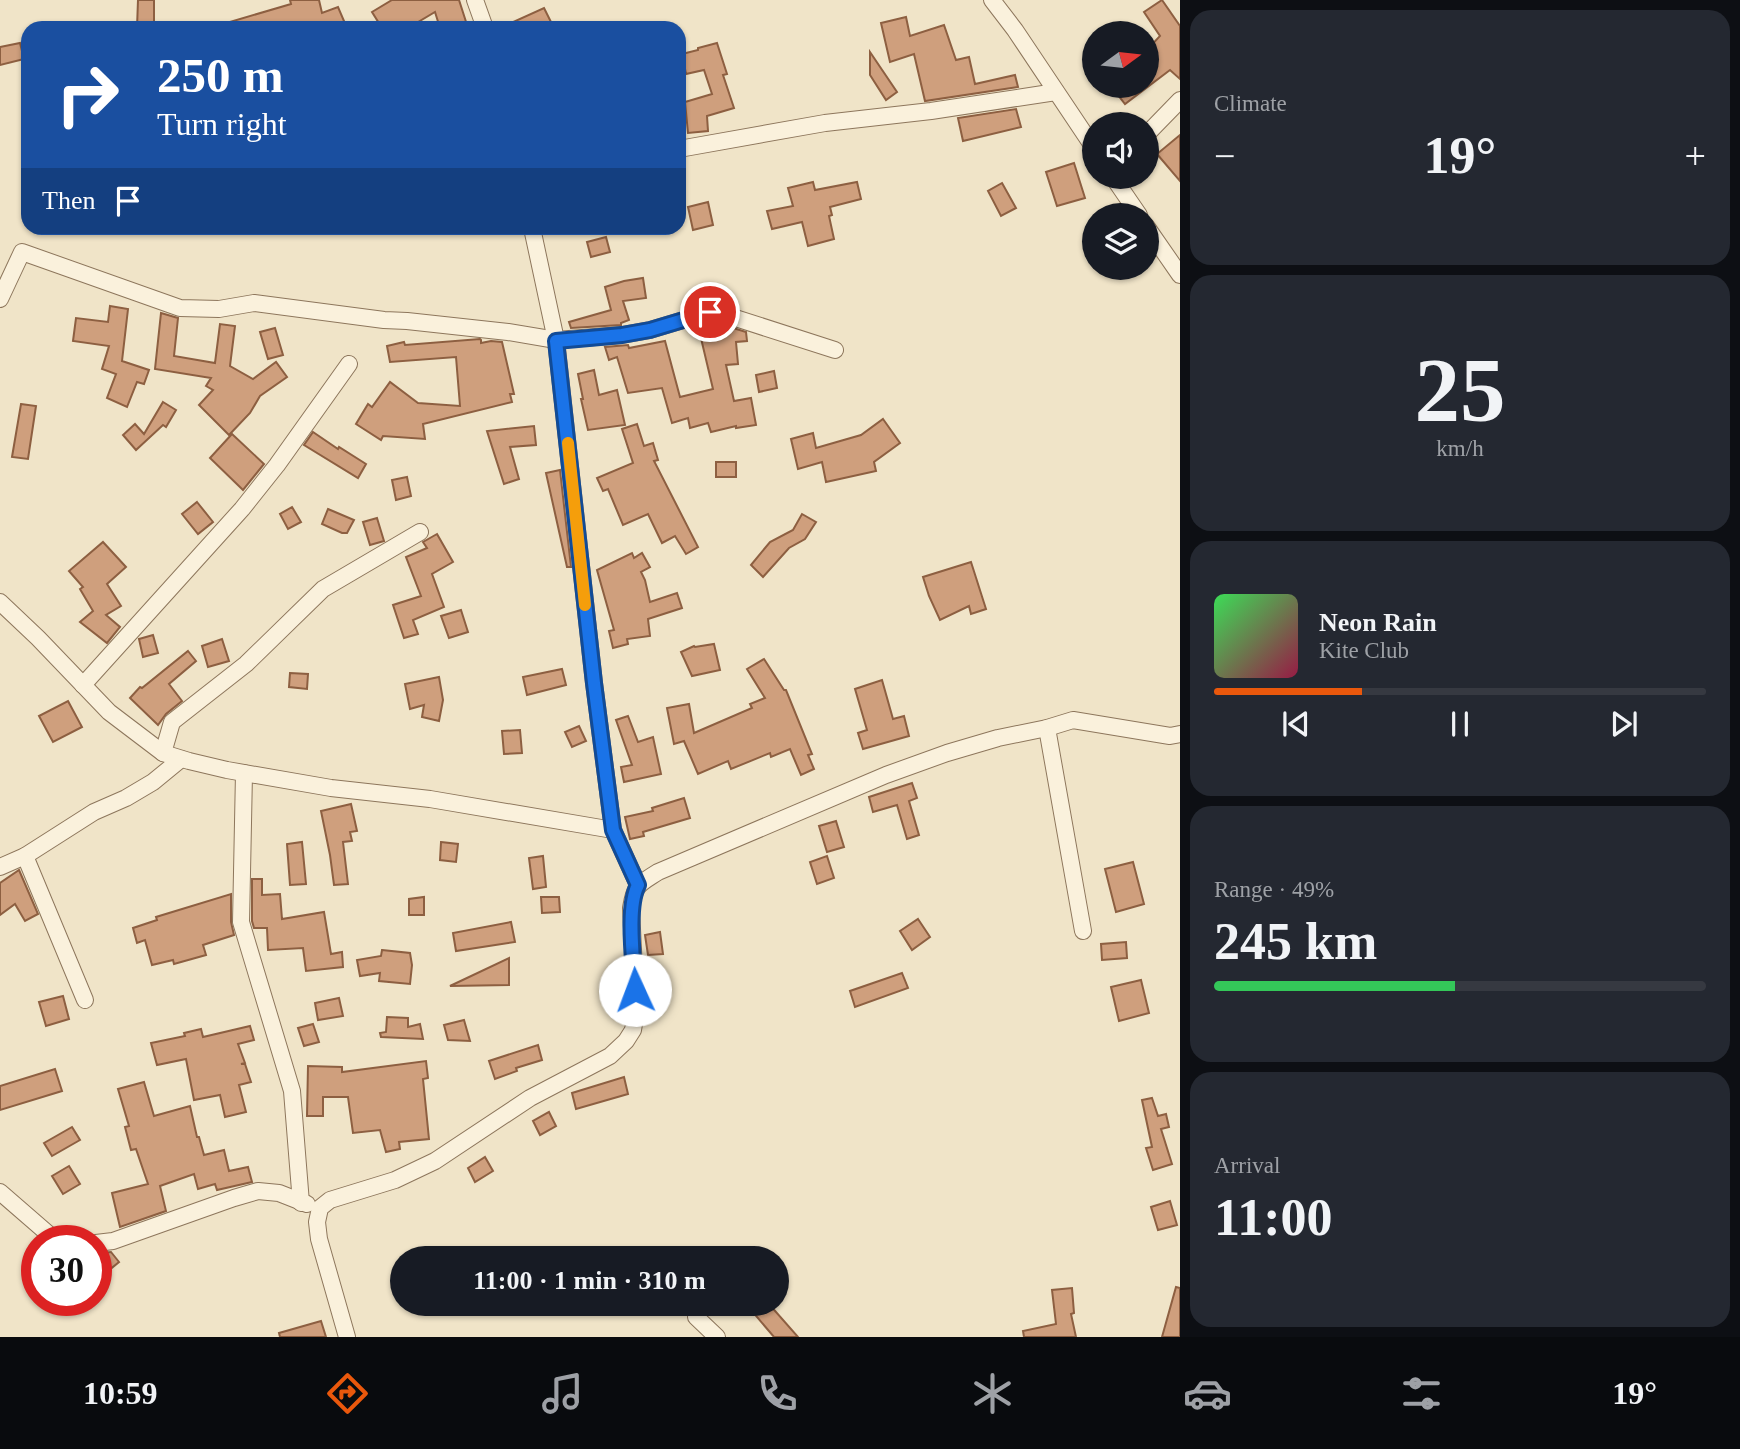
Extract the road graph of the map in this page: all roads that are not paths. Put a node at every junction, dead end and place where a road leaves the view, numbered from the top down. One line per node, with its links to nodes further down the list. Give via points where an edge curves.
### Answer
1 (475, 0): 3 (street)
2 (992, 0): 4 (street)
3 (482, 21)
4 (1056, 92): 7 (street); 8 (street, via 825,123)
5 (1180, 100): 6 (street)
6 (1159, 122)
7 (1082, 130)
8 (686, 148)
9 (533, 235): 13 (street)
10 (1159, 245): 11 (street)
11 (1180, 275)
12 (0, 299): 13 (street, via 22,253 180,308 219,309 254,303)
13 (556, 341): 14 (street, via 650,330 710,312); 24 (street)
14 (835, 350)
15 (349, 364): 18 (street, via 242,509)
16 (419, 532): 21 (street, via 323,589 246,664 172,722)
17 (0, 602): 18 (street)
18 (83, 685): 21 (street, via 108,712)
19 (1047, 728): 20 (street, via 1073,720); 27 (street, via 947,752 886,775 658,872); 28 (street)
20 (1180, 735)
21 (163, 752): 22 (street)
22 (181, 758): 23 (street); 25 (street, via 153,782 94,812)
23 (244, 773): 24 (street); 31 (street, via 241,922 292,1091)
24 (613, 830): 27 (street)
25 (25, 856): 26 (street); 29 (street)
26 (0, 866)
27 (638, 885): 32 (street, via 631,908 636,1012 626,1041 610,1056 530,1098 435,1161 395,1180 330,1200)
28 (1083, 931)
29 (85, 1000)
30 (0, 1192): 33 (street)
31 (301, 1203): 32 (street); 34 (street, via 279,1193 258,1191)
32 (320, 1208): 36 (street, via 320,1239)
33 (38, 1225)
34 (112, 1241)
35 (696, 1317): 37 (street)
36 (347, 1337)
37 (717, 1337)

